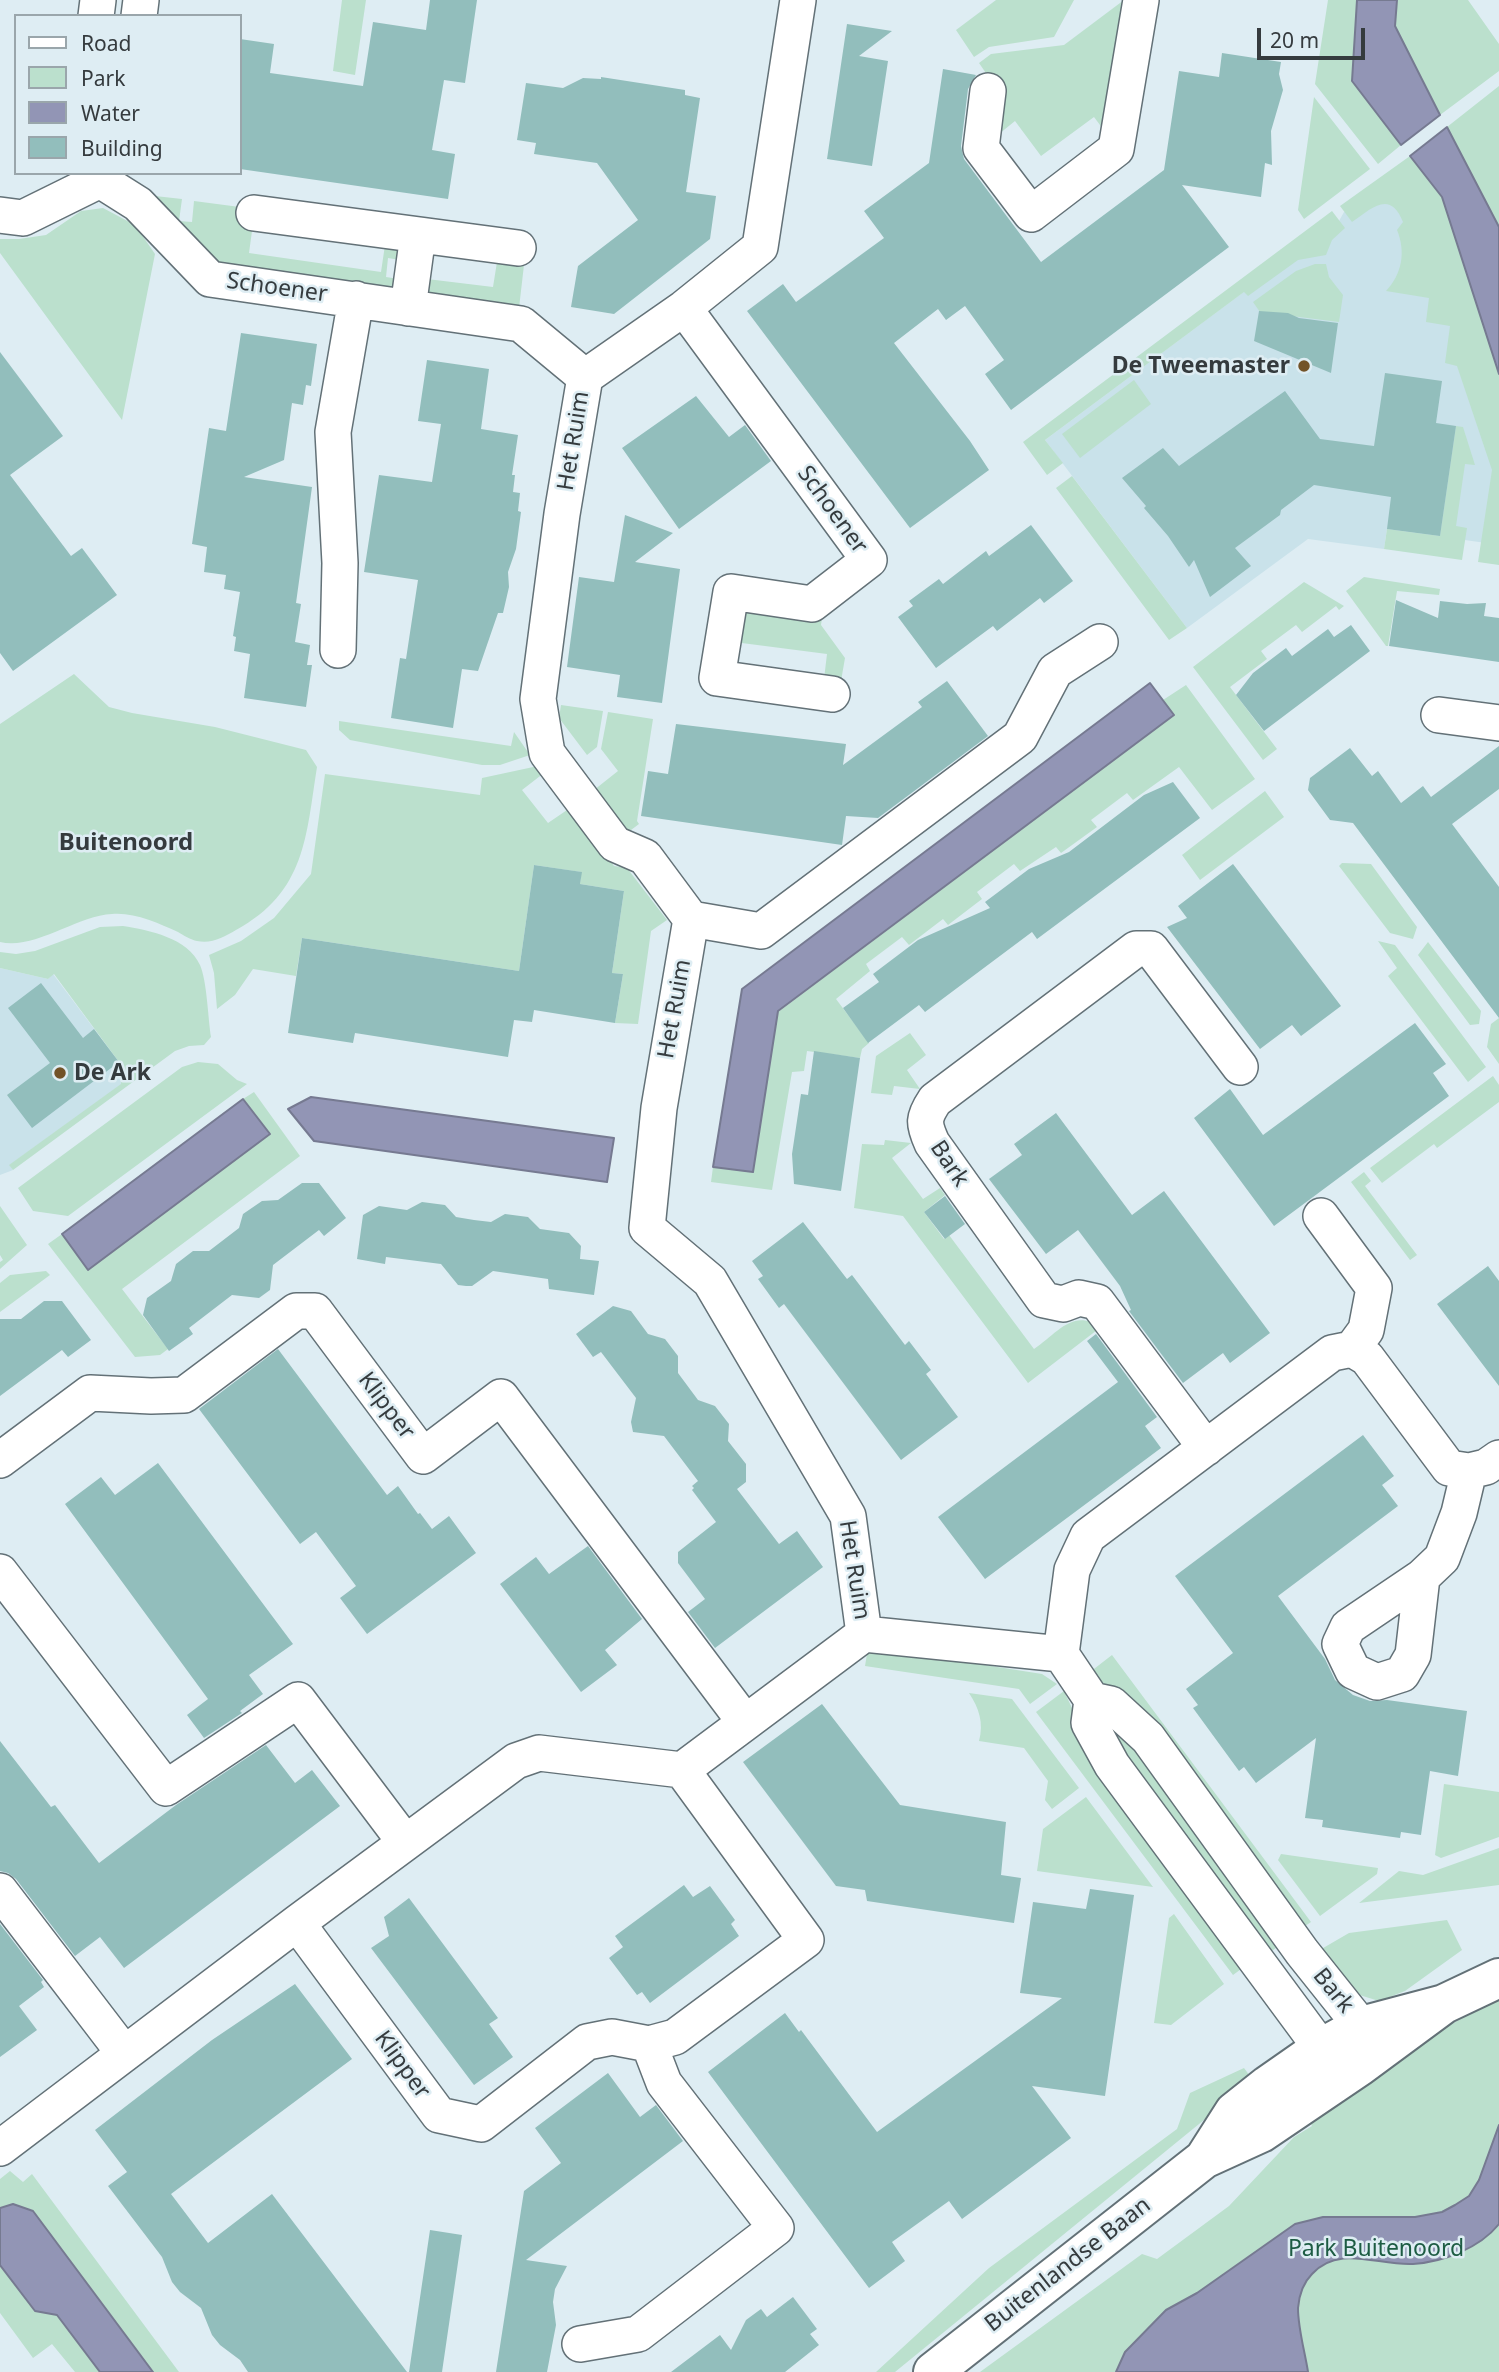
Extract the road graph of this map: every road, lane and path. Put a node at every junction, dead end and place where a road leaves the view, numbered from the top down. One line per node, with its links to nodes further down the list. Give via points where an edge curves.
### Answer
1 (798, 0): 11 (street, via 760,247)
2 (1141, 0): 3 (street, via 1116,149 1031,214 981,148)
3 (988, 91)
4 (101, 175): 6 (street, via 23,218); 9 (street, Schoener, via 138,204 210,279)
5 (254, 213): 7 (street)
6 (0, 215)
7 (418, 235): 8 (street); 10 (street)
8 (519, 248)
9 (356, 299): 10 (street, Schoener); 14 (street, via 334,432 340,563)
10 (408, 308): 12 (street, Schoener, via 521,324)
11 (684, 308): 12 (street); 15 (street, Schoener, via 869,560 812,604 731,592 718,678)
12 (584, 377): 18 (street, Het Ruim, via 538,699 547,753 615,844 645,858)
13 (1100, 642): 18 (street, via 1055,671 1020,737 761,931)
14 (338, 650)
15 (832, 694)
16 (1439, 715): 17 (street)
17 (1499, 723)
18 (691, 919): 27 (street, Het Ruim, via 659,1108 646,1228 710,1281 848,1516)
19 (1240, 1067): 22 (street, Bark, via 1151,949 1136,949 935,1100 925,1115 933,1143 1044,1300 1097,1302)
20 (1321, 1216): 21 (street, via 1374,1288 1366,1330)
21 (1352, 1349): 22 (street, via 1332,1353); 24 (street, via 1367,1358 1449,1468)
22 (1206, 1448): 28 (street, via 1088,1536 1072,1570)
23 (0, 1461): 30 (street, Klipper, via 90,1393 184,1395 296,1311 315,1311 423,1456 501,1397)
24 (1484, 1464): 26 (street, via 1442,1558)
25 (0, 1572): 32 (street, via 166,1788 298,1700)
26 (1422, 1577)
27 (864, 1634): 28 (street); 30 (street)
28 (1061, 1654): 29 (street, Bark)
29 (1092, 1700): 37 (street, Bark, via 1111,1704 1148,1738); 39 (street, Bark, via 1089,1723 1112,1765)
30 (745, 1722): 31 (street)
31 (682, 1770): 32 (street, via 540,1753 516,1760); 38 (street, via 806,1940 675,2037)
32 (405, 1842): 34 (street)
33 (0, 1891): 40 (street)
34 (297, 1923): 38 (street, Klipper, via 439,2115 481,2124 587,2042 612,2037); 40 (street)
35 (1499, 1978): 36 (street, Buitenlandse Baan)
36 (1444, 2004): 37 (street, Buitenlandse Baan); 41 (street, Buitenlandse Baan)
37 (1361, 2026): 39 (street, Buitenlandse Baan); 41 (street, Bark)
38 (649, 2044): 44 (street, via 664,2083 776,2228 638,2334)
39 (1321, 2048): 41 (street, Bark); 43 (street, Buitenlandse Baan, via 1234,2112)
40 (124, 2053): 42 (street)
41 (1360, 2066): 43 (street, Buitenlandse Baan, via 1261,2133)
42 (3, 2141)
43 (1204, 2160): 45 (street, Buitenlandse Baan)
44 (580, 2344)
45 (933, 2372)

